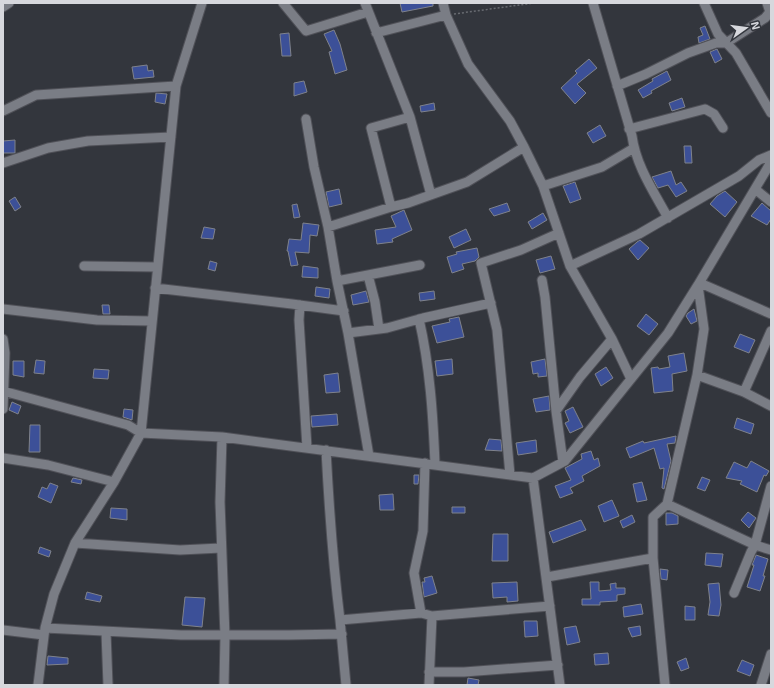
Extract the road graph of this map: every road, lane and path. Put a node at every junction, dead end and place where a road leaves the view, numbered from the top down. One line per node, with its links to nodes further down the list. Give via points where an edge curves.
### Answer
1 (8, 3): 10 (street)
2 (202, 3): 15 (street)
3 (283, 3): 11 (street, via 306,31)
4 (364, 3): 11 (street)
5 (443, 3): 12 (street)
6 (534, 3): 12 (path)
7 (593, 3): 16 (street)
8 (704, 3): 14 (street, via 718,34)
9 (767, 3): 14 (street, via 770,12 765,18)
10 (3, 7)
11 (368, 12): 13 (street)
12 (446, 15): 13 (street); 24 (street, via 468,64 510,121)
13 (376, 33): 19 (street)
14 (726, 43): 16 (street, via 716,43 688,53); 18 (street, via 736,53)
15 (176, 86): 17 (street, via 36,95); 23 (street)
16 (617, 86): 22 (street)
17 (3, 111)
18 (771, 113)
19 (410, 117): 31 (street); 33 (street, via 371,128)
20 (306, 119): 35 (street)
21 (723, 128): 22 (street, via 714,114 705,109)
22 (630, 130): 25 (street)
23 (171, 137): 27 (street, via 88,141 48,148); 40 (street)
24 (524, 147): 29 (street); 31 (street, via 466,182)
25 (634, 148): 29 (street, via 602,167); 34 (street, via 640,168)
26 (771, 155): 34 (street)
27 (3, 162)
28 (771, 162): 30 (street)
29 (543, 186): 36 (street)
30 (755, 189): 32 (street); 44 (street)
31 (431, 195): 33 (street)
32 (771, 202)
33 (391, 207): 35 (street)
34 (668, 218): 39 (street)
35 (328, 227): 43 (street)
36 (559, 233): 39 (street); 46 (street, via 521,250 481,262)
37 (420, 265): 41 (street)
38 (84, 266): 40 (street)
39 (570, 266): 57 (street)
40 (157, 267): 45 (street)
41 (368, 275): 43 (street); 53 (street)
42 (542, 280): 64 (street)
43 (337, 281): 49 (street)
44 (699, 284): 50 (street); 58 (street, via 704,329); 59 (street, via 668,333)
45 (155, 288): 47 (street); 52 (street)
46 (491, 303): 51 (street); 74 (street, via 496,330)
47 (300, 305): 49 (street); 67 (street)
48 (3, 309): 52 (street, via 82,318)
49 (344, 311): 55 (street)
50 (771, 314)
51 (419, 319): 53 (street); 73 (street, via 430,385)
52 (152, 322): 65 (street)
53 (379, 329): 55 (street)
54 (771, 331): 61 (street)
55 (348, 333): 69 (street)
56 (3, 339): 60 (street)
57 (612, 339): 59 (street); 64 (street)
58 (696, 375): 61 (street); 78 (street)
59 (631, 379): 71 (street)
60 (3, 391): 63 (street); 65 (street, via 128,425)
61 (744, 392): 62 (street)
62 (771, 406)
63 (3, 409)
64 (556, 411): 71 (street)
65 (141, 433): 66 (street); 76 (street)
66 (222, 437): 67 (street); 81 (street)
67 (307, 448): 68 (street)
68 (326, 450): 69 (street); 89 (street, via 334,578)
69 (369, 456): 72 (street)
70 (3, 458): 76 (street, via 48,465)
71 (563, 462): 75 (street)
72 (424, 463): 73 (street); 87 (street, via 423,530 414,573)
73 (435, 464): 74 (street)
74 (510, 475): 75 (street)
75 (533, 478): 84 (street)
76 (114, 482): 79 (street)
77 (771, 486): 80 (street)
78 (667, 504): 80 (street); 83 (street, via 653,517)
79 (75, 543): 81 (street, via 180,550); 91 (street, via 54,594)
80 (755, 545): 82 (street); 85 (street)
81 (221, 548): 94 (street)
82 (771, 550)
83 (653, 558): 84 (street); 104 (street)
84 (547, 577): 86 (street)
85 (734, 593)
86 (550, 606): 88 (street); 96 (street)
87 (421, 613): 88 (street); 89 (street)
88 (432, 616): 97 (street)
89 (340, 620): 93 (street)
90 (3, 630): 91 (street)
91 (45, 632): 92 (street); 98 (street)
92 (106, 632): 94 (street); 99 (street)
93 (342, 634): 94 (street); 101 (street)
94 (225, 636): 100 (street)
95 (771, 654): 105 (street)
96 (558, 665): 97 (street); 103 (street)
97 (429, 672): 102 (street)
98 (38, 685)
99 (108, 685)
100 (224, 685)
101 (346, 685)
102 (429, 685)
103 (560, 685)
104 (665, 685)
105 (761, 685)

